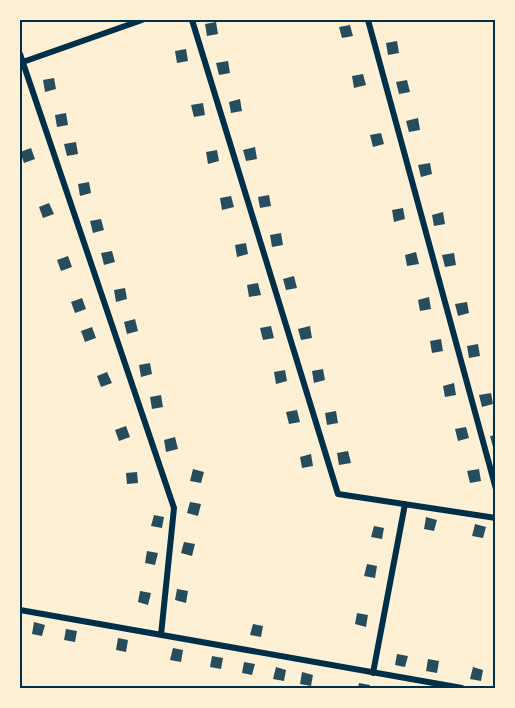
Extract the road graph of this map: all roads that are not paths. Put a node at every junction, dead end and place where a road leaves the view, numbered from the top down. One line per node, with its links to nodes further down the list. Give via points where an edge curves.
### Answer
1 (142, 20): 5 (street)
2 (192, 20): 7 (street, via 338,494)
3 (368, 20): 6 (street)
4 (20, 54): 5 (street)
5 (21, 62): 10 (street, via 174,508)
6 (495, 489)
7 (405, 504): 8 (street); 11 (street)
8 (495, 518)
9 (20, 610): 10 (street)
10 (161, 635): 11 (street)
11 (373, 673): 12 (street)
12 (462, 688)

